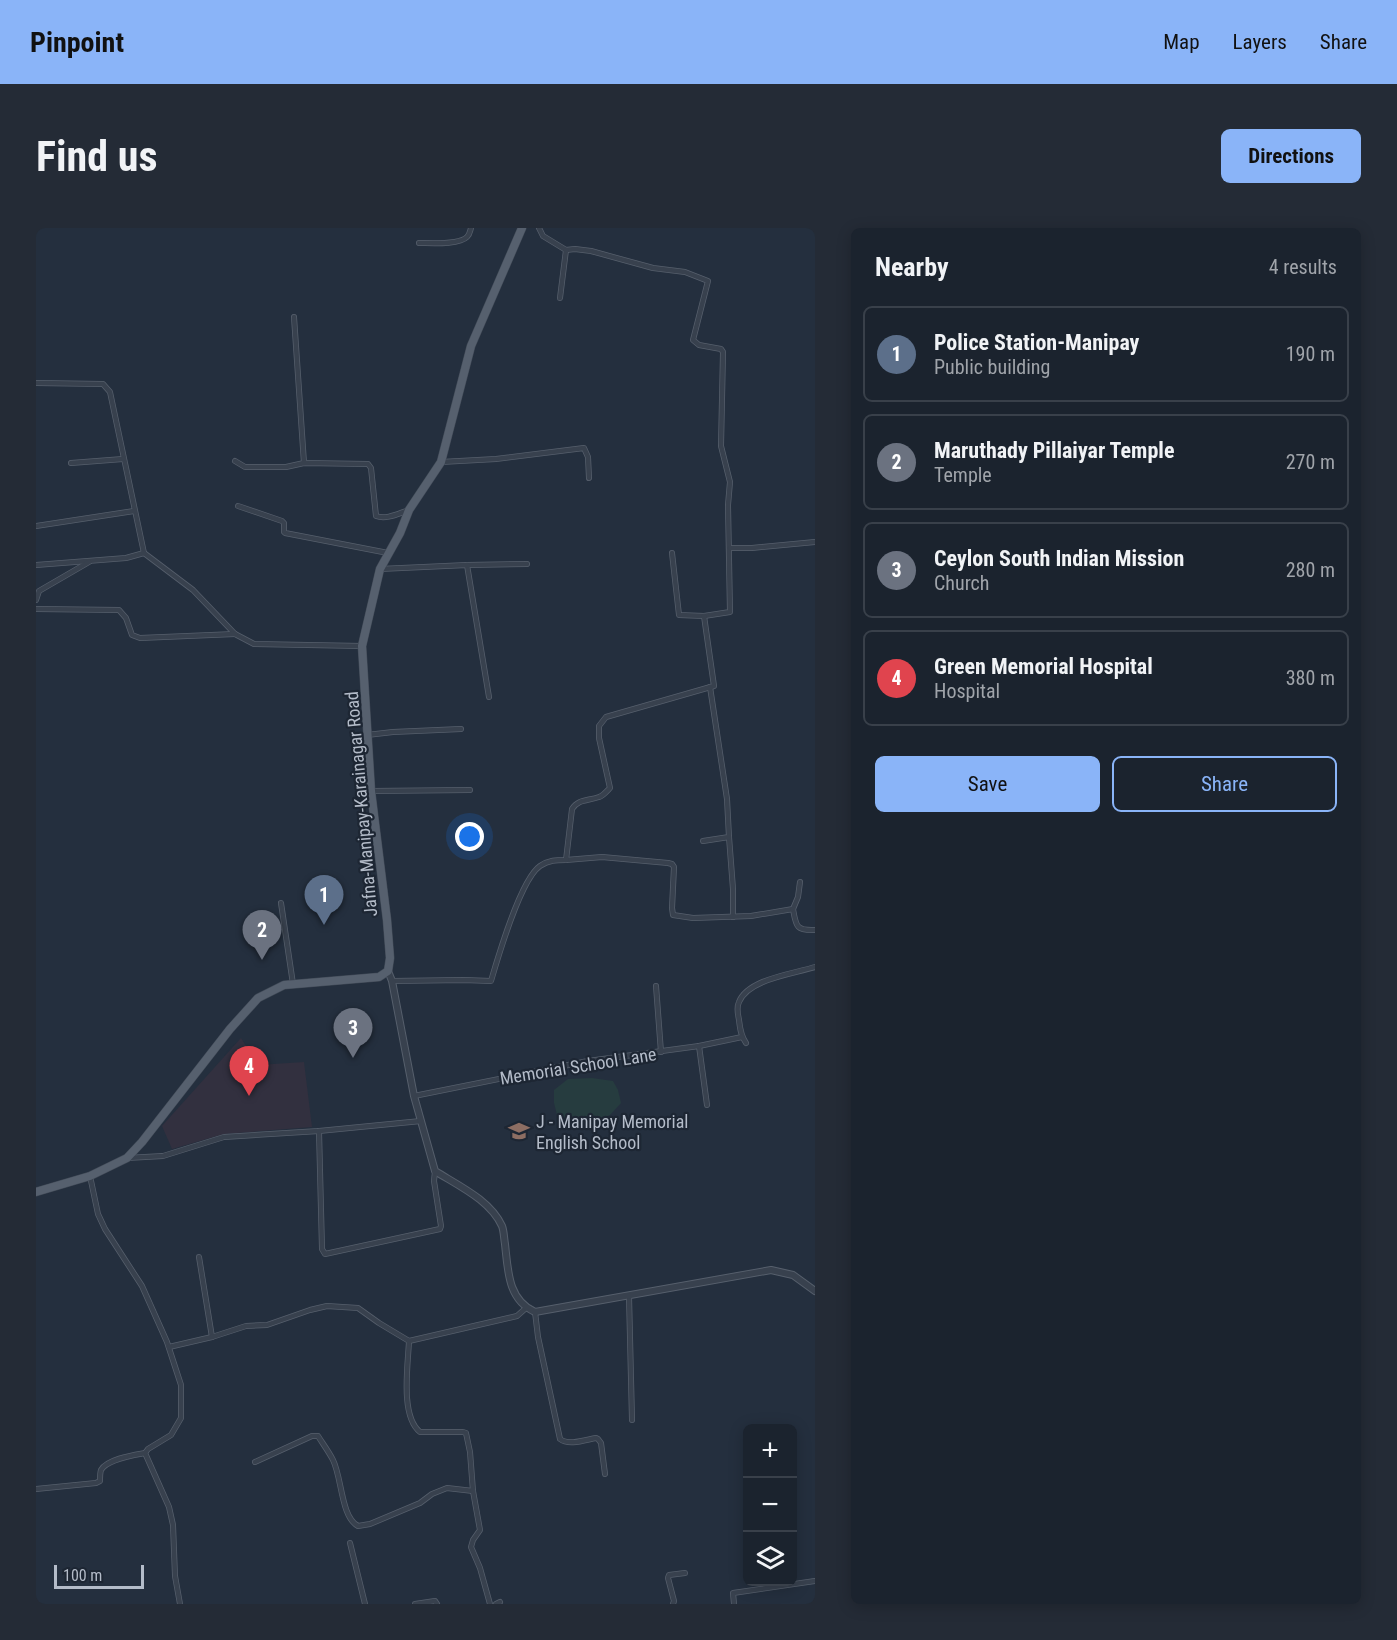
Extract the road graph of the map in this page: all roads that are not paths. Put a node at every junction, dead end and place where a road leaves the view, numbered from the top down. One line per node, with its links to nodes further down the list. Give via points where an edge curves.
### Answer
1 (471, 228): 4 (street, via 466,238)
2 (522, 228): 11 (main road, Jafna-Manipay-Karainagar Road, via 471,346)
3 (539, 228): 5 (street, via 543,236)
4 (419, 243)
5 (566, 250): 6 (street); 20 (street, via 591,251 653,268 685,272 708,281 693,340 723,352 721,446 730,482)
6 (560, 298)
7 (294, 317): 13 (street)
8 (36, 383): 9 (street, via 103,384 110,392)
9 (123, 459): 12 (street); 17 (street)
10 (235, 461): 13 (street, via 245,467)
11 (441, 462): 14 (street, via 585,448); 16 (main road, Jafna-Manipay-Karainagar Road)
12 (70, 463)
13 (304, 463): 16 (street, via 368,464 376,516 388,517)
14 (588, 478)
15 (238, 506): 21 (street, via 282,521 285,533)
16 (409, 510): 21 (main road, Jafna-Manipay-Karainagar Road)
17 (134, 511): 18 (street); 23 (street)
18 (36, 526)
19 (815, 542): 20 (street)
20 (730, 548): 31 (street, via 730,612)
21 (389, 553): 28 (main road, Jafna-Manipay-Karainagar Road)
22 (672, 553): 31 (street, via 679,615)
23 (144, 554): 24 (street); 32 (street, via 192,590)
24 (92, 560): 27 (street); 29 (street, via 39,591)
25 (527, 564): 26 (street)
26 (467, 565): 28 (street); 35 (street)
27 (36, 566)
28 (380, 569): 33 (main road, Jafna-Manipay-Karainagar Road)
29 (36, 600)
30 (36, 609): 32 (street, via 119,610 132,635 140,638)
31 (704, 616): 34 (street, via 714,686)
32 (235, 634): 33 (street, via 254,644)
33 (362, 646): 37 (main road, Jafna-Manipay-Karainagar Road)
34 (710, 687): 40 (street); 42 (street, via 606,717 599,726 599,738 610,788 601,797 575,804)
35 (489, 697)
36 (461, 729): 37 (street)
37 (367, 735): 39 (main road, Jafna-Manipay-Karainagar Road)
38 (470, 790): 39 (street)
39 (371, 791): 49 (main road, Jafna-Manipay-Karainagar Road, via 387,920)
40 (729, 837): 41 (street); 46 (street)
41 (703, 841)
42 (566, 860): 46 (street, via 602,857 672,864 674,915); 50 (street, via 551,860 537,867 519,896 491,981)
43 (800, 882): 45 (street)
44 (281, 903): 51 (street)
45 (793, 909): 46 (street); 47 (street, via 799,929)
46 (733, 917)
47 (815, 930)
48 (815, 967): 53 (street, via 762,982 746,991 737,1010)
49 (388, 971): 50 (street); 51 (main road, via 379,977)
50 (392, 981): 57 (street)
51 (292, 984): 61 (main road, via 258,998)
52 (656, 986): 56 (street)
53 (742, 1036): 54 (street); 55 (street, Memorial School Lane)
54 (746, 1043)
55 (699, 1046): 56 (street, Memorial School Lane); 58 (street)
56 (662, 1052): 57 (street, Memorial School Lane, via 588,1061)
57 (414, 1096): 59 (street)
58 (707, 1105)
59 (421, 1121): 60 (street); 62 (street)
60 (319, 1131): 61 (street, via 224,1137 163,1156); 62 (street, via 325,1254 440,1229)
61 (127, 1158): 63 (main road)
62 (435, 1171): 68 (street, via 494,1213 503,1228 508,1274 516,1298)
63 (90, 1176): 64 (main road); 72 (street, via 98,1214 142,1286)
64 (36, 1192)
65 (199, 1257): 70 (street)
66 (815, 1291): 67 (street, via 793,1275 771,1270)
67 (628, 1296): 69 (street); 73 (street)
68 (526, 1308): 69 (street); 71 (street, via 516,1316)
69 (535, 1312): 76 (street, via 560,1439 567,1443 598,1439)
70 (212, 1337): 71 (street, via 327,1306 358,1308); 72 (street)
71 (409, 1341): 78 (street, via 406,1399 415,1428 420,1432 466,1433)
72 (169, 1347): 74 (street, via 181,1385 182,1418 171,1435)
73 (632, 1420)
74 (145, 1453): 77 (street, via 106,1465 96,1483); 82 (street, via 169,1507)
75 (255, 1462): 78 (street, via 318,1436 333,1459 346,1511 358,1526 420,1503 447,1488)
76 (605, 1474)
77 (36, 1490)
78 (473, 1491): 86 (street, via 480,1530 471,1547)
79 (350, 1543): 83 (street)
80 (685, 1573): 87 (street, via 669,1575)
81 (815, 1581): 88 (street, via 733,1593)
82 (180, 1604)
83 (364, 1604)
84 (415, 1604): 85 (street)
85 (437, 1604)
86 (490, 1604)
87 (673, 1604)
88 (734, 1604)

